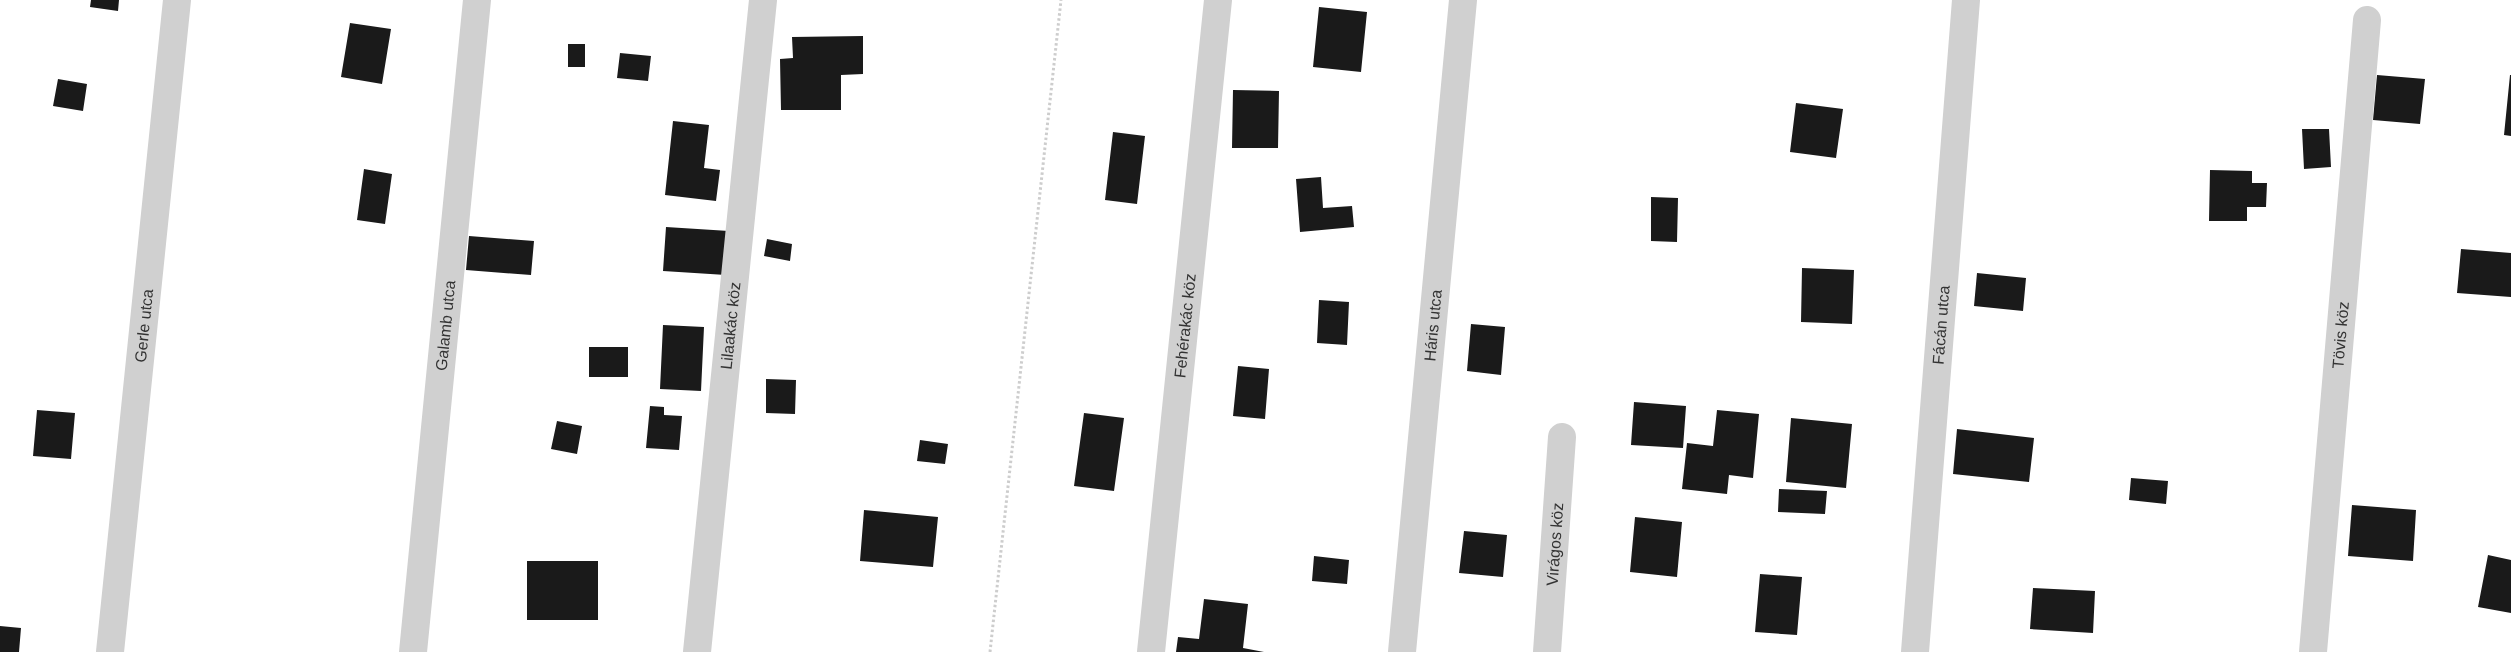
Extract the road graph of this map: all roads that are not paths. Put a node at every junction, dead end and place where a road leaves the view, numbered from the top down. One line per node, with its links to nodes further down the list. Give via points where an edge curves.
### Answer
1 (177, 0): 9 (street, Gerle utca)
2 (477, 0): 10 (street, Galamb utca)
3 (763, 0): 11 (street, Lilaakác köz)
4 (1218, 0): 12 (street, Fehérakác köz)
5 (1463, 0): 13 (street, Háris utca)
6 (1966, 0): 15 (street, Fácán utca)
7 (2367, 20): 16 (street, Tövis köz)
8 (1562, 438): 14 (street, Virágos köz)
9 (110, 652)
10 (413, 652)
11 (697, 652)
12 (1151, 652)
13 (1402, 652)
14 (1547, 652)
15 (1916, 652)
16 (2312, 652)

